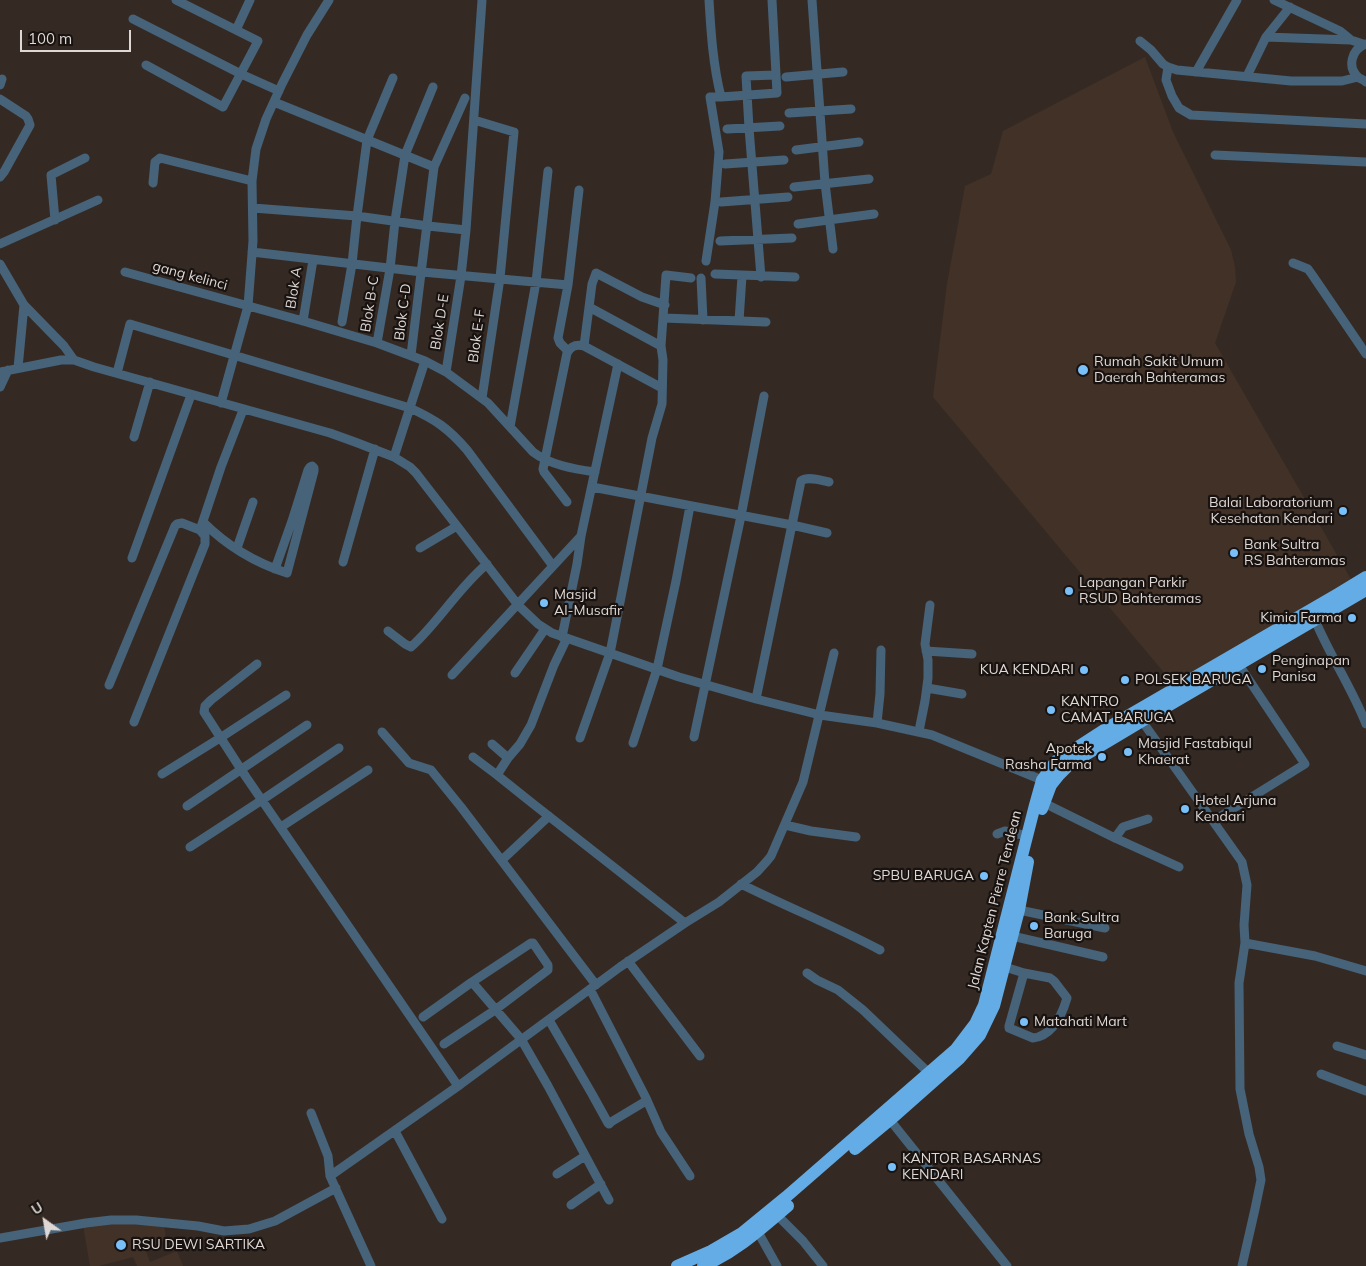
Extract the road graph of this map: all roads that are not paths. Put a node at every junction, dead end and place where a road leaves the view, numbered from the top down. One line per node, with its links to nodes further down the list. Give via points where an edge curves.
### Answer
1 (176, 0): 12 (street)
2 (250, 0): 12 (street)
3 (329, 0): 29 (street)
4 (482, 0): 38 (street, Blok D-E)
5 (709, 0): 31 (street, via 712,48)
6 (772, 0): 23 (street)
7 (812, 0): 22 (street)
8 (1237, 0): 20 (street)
9 (1274, 0): 10 (street)
10 (1290, 7): 13 (street); 14 (street, via 1340,31)
11 (133, 19): 21 (street)
12 (236, 30): 21 (street, via 258,41)
13 (1266, 37): 14 (street); 24 (street)
14 (1351, 40): 16 (street)
15 (1140, 41): 18 (street)
16 (1364, 44): 27 (street, via 1352,59 1352,69)
17 (146, 66): 21 (street, via 223,107)
18 (1168, 68): 20 (street); 39 (street, via 1166,80 1172,96 1178,108 1191,115)
19 (843, 72): 22 (street)
20 (1196, 72): 24 (street)
21 (241, 74): 29 (street)
22 (817, 74): 25 (street); 36 (street)
23 (776, 75): 30 (street, via 777,93); 30 (street, via 746,76)
24 (1246, 76): 27 (street, via 1300,81)
25 (786, 77)
26 (393, 78): 43 (street)
27 (1362, 79)
28 (433, 87): 48 (street, Blok B-C)
29 (279, 91): 34 (street)
30 (747, 95): 31 (street); 41 (street)
31 (721, 97): 83 (street, via 710,97 719,152)
32 (465, 98): 54 (street, Blok C-D)
33 (0, 99): 56 (street, via 26,116 30,125)
34 (274, 102): 43 (street); 58 (street, via 256,149)
35 (851, 109): 36 (street)
36 (819, 111): 37 (street); 45 (street)
37 (789, 114)
38 (474, 120): 75 (street, Blok D-E); 94 (street, Blok E-F, via 514,132)
39 (1366, 124)
40 (780, 126): 41 (street)
41 (749, 128): 42 (street); 51 (street)
42 (727, 129)
43 (367, 140): 48 (street); 69 (street)
44 (859, 142): 45 (street)
45 (822, 147): 46 (street); 60 (street)
46 (796, 150)
47 (1215, 155): 52 (street)
48 (405, 156): 54 (street); 72 (street, Blok B-C)
49 (85, 158): 70 (street, via 51,175)
50 (784, 160): 51 (street)
51 (752, 162): 53 (street); 64 (street)
52 (1366, 162)
53 (725, 164)
54 (434, 167): 74 (street, Blok C-D)
55 (548, 171): 98 (street)
56 (0, 178)
57 (869, 179): 60 (street)
58 (252, 181): 59 (street, via 160,158 155,162); 67 (street)
59 (153, 183)
60 (825, 183): 61 (street); 71 (street)
61 (794, 187)
62 (579, 190): 99 (street)
63 (788, 197): 64 (street)
64 (755, 199): 66 (street); 77 (street)
65 (98, 200): 70 (street)
66 (721, 202)
67 (253, 208): 69 (street); 81 (street)
68 (874, 214): 71 (street)
69 (356, 216): 72 (street); 86 (street)
70 (55, 220): 79 (street)
71 (828, 220): 73 (street); 80 (street)
72 (395, 221): 74 (street); 87 (street, Blok B-C)
73 (798, 224)
74 (428, 226): 75 (street); 89 (street, Blok C-D)
75 (466, 230): 91 (street, Blok D-E)
76 (792, 238): 77 (street)
77 (758, 239): 78 (street); 93 (street)
78 (720, 241)
79 (0, 244)
80 (833, 249)
81 (252, 252): 82 (street); 102 (street)
82 (313, 260): 86 (street); 106 (street, Blok A)
83 (706, 261)
84 (1293, 263): 114 (street, via 1308,269 1314,276)
85 (0, 264): 100 (street)
86 (352, 264): 87 (street); 108 (street)
87 (390, 269): 89 (street); 110 (street, Blok B-C)
88 (125, 272): 102 (street, gang kelinci)
89 (422, 272): 91 (street); 116 (street, Blok C-D)
90 (715, 274): 92 (street)
91 (462, 276): 94 (street); 122 (street, Blok D-E)
92 (742, 276): 93 (street); 107 (street)
93 (761, 277): 97 (street)
94 (500, 278): 98 (street); 129 (street, Blok E-F)
95 (691, 278): 101 (street, via 666,275)
96 (701, 278): 105 (street)
97 (796, 278)
98 (536, 282): 99 (street); 133 (street)
99 (568, 285): 113 (street, via 558,338)
100 (24, 305): 117 (street); 120 (street)
101 (665, 305): 103 (street, via 596,273); 104 (street)
102 (248, 306): 106 (street, gang kelinci); 115 (street)
103 (589, 307): 111 (street); 112 (street)
104 (664, 318): 105 (street); 112 (street)
105 (703, 320): 107 (street)
106 (303, 321): 110 (street, gang kelinci)
107 (739, 321): 109 (street)
108 (342, 322)
109 (766, 322)
110 (377, 343): 116 (street, gang kelinci)
111 (584, 346): 113 (street, via 574,346); 119 (street)
112 (661, 346): 126 (street)
113 (568, 351): 137 (street)
114 (1366, 354)
115 (234, 355): 123 (street, via 130,324); 130 (street); 131 (street)
116 (411, 355): 118 (street, gang kelinci)
117 (74, 360): 120 (street); 123 (street)
118 (424, 361): 122 (street, gang kelinci); 131 (street)
119 (618, 364): 126 (street); 138 (street)
120 (18, 368): 121 (street)
121 (4, 371): 125 (street)
122 (446, 372): 129 (street, gang kelinci)
123 (117, 373): 124 (street)
124 (150, 382): 127 (street); 134 (street)
125 (0, 388)
126 (662, 388): 141 (street, via 662,404 652,438)
127 (191, 395): 130 (street); 153 (street)
128 (764, 396): 145 (street)
129 (482, 398): 133 (street, gang kelinci)
130 (220, 403): 132 (street)
131 (410, 408): 136 (street); 156 (street, via 454,435)
132 (243, 410): 135 (street); 147 (street)
133 (510, 427): 137 (street, gang kelinci)
134 (134, 437)
135 (375, 448): 136 (street); 154 (street)
136 (394, 457): 148 (street, via 416,473)
137 (544, 460): 138 (street); 143 (street, via 544,472)
138 (595, 472): 140 (street)
139 (829, 482): 146 (street, via 808,478 801,481)
140 (592, 487): 141 (street); 150 (street)
141 (642, 497): 144 (street); 169 (street)
142 (254, 502): 151 (street)
143 (567, 502)
144 (690, 506): 145 (street); 174 (street)
145 (741, 516): 146 (street); 178 (street)
146 (792, 525): 149 (street); 183 (street)
147 (201, 526): 151 (street); 177 (street, via 180,522 175,526); 186 (street, via 205,544)
148 (458, 526): 152 (street); 155 (street)
149 (827, 533)
150 (581, 536): 156 (street); 166 (street)
151 (237, 548): 157 (street)
152 (420, 548)
153 (132, 558)
154 (343, 562)
155 (487, 564): 161 (street); 165 (street, via 411,647)
156 (553, 566): 161 (street)
157 (275, 569): 157 (street, via 287,573 314,471 312,466)
158 (1366, 577): 160 (highway, Jalan Kapten Pierre Tendean)
159 (1366, 590): 160 (highway, Jalan Kapten Pierre Tendean)
160 (1341, 599): 163 (highway, Jalan Kapten Pierre Tendean); 179 (highway, Jalan Kapten Pierre Tendean)
161 (518, 605): 164 (street); 176 (street)
162 (930, 605): 168 (street)
163 (1315, 620): 173 (highway, Jalan Kapten Pierre Tendean); 188 (street)
164 (545, 629): 166 (street); 175 (street)
165 (388, 630)
166 (564, 638): 169 (street); 199 (street, via 531,725)
167 (882, 650): 187 (street)
168 (926, 651): 171 (street); 180 (street, via 929,665)
169 (610, 653): 174 (street); 194 (street)
170 (834, 653): 184 (street)
171 (972, 654)
172 (257, 664): 193 (street, via 204,706 204,712)
173 (1239, 665): 179 (highway, Jalan Kapten Pierre Tendean); 210 (street, via 1306,764)
174 (657, 669): 178 (street); 195 (street)
175 (514, 673)
176 (452, 675)
177 (109, 685)
178 (705, 685): 183 (street); 192 (street)
179 (1191, 686): 185 (highway, Jalan Kapten Pierre Tendean); 204 (highway, Jalan Kapten Pierre Tendean, via 1107,728 1056,761)
180 (927, 688): 182 (street); 190 (street)
181 (286, 694): 193 (street)
182 (962, 694)
183 (756, 699): 184 (street)
184 (820, 715): 187 (street); 211 (street, via 804,782)
185 (1142, 721): 206 (highway, Jalan Kapten Pierre Tendean, via 1070,764 1051,785); 210 (street)
186 (134, 722)
187 (876, 724): 190 (street)
188 (1366, 724)
189 (307, 725): 200 (street)
190 (919, 731): 204 (street)
191 (382, 732): 218 (street, via 409,763 431,770)
192 (694, 736)
193 (220, 738): 200 (street); 202 (street)
194 (580, 738)
195 (633, 743)
196 (492, 744): 199 (street)
197 (339, 748): 205 (street)
198 (473, 757): 203 (street)
199 (508, 758): 203 (street)
200 (241, 770): 205 (street); 207 (street)
201 (368, 770): 212 (street)
202 (162, 774)
203 (497, 775): 208 (street)
204 (1042, 780): 214 (highway, Jalan Kapten Pierre Tendean)
205 (262, 800): 212 (street); 217 (street)
206 (1044, 803): 216 (street); 221 (highway, Jalan Kapten Pierre Tendean)
207 (187, 806)
208 (549, 816): 218 (street); 223 (street)
209 (1148, 818): 216 (street, via 1123,828)
210 (1214, 821): 226 (street, via 1242,862 1247,885)
211 (785, 825): 215 (street); 220 (street, via 767,862)
212 (281, 827): 246 (street)
213 (997, 834): 214 (street, via 1005,831)
214 (1027, 836): 221 (highway, Jalan Kapten Pierre Tendean)
215 (856, 837)
216 (1115, 838): 219 (street)
217 (190, 847)
218 (502, 860): 235 (street)
219 (1179, 867)
220 (741, 884): 223 (street); 227 (street)
221 (1017, 891): 222 (highway, Jalan Kapten Pierre Tendean); 244 (highway, Jalan Kapten Pierre Tendean, via 984,1005 975,1024 956,1049)
222 (1019, 910): 224 (street); 225 (highway, Jalan Kapten Pierre Tendean)
223 (685, 923): 229 (street)
224 (1105, 928)
225 (1012, 936): 228 (street); 230 (highway, Jalan Kapten Pierre Tendean)
226 (1245, 942): 231 (street, via 1315,956); 272 (street, via 1239,983 1240,1089 1261,1180)
227 (880, 950)
228 (1103, 957)
229 (628, 961): 235 (street); 243 (street)
230 (1005, 967): 233 (street); 250 (highway, Jalan Kapten Pierre Tendean, via 994,1006 980,1035 959,1059)
231 (1366, 971)
232 (808, 973): 244 (street, via 838,990 863,1010)
233 (1024, 973): 233 (street, via 1008,1026 1035,1038 1047,1033 1059,1018 1067,998 1052,980)
234 (472, 982): 236 (street); 236 (street, via 531,943 535,945 548,970); 237 (street)
235 (593, 987): 238 (street); 248 (street)
236 (495, 1010): 239 (street); 240 (street)
237 (423, 1017)
238 (549, 1020): 239 (street); 248 (street, via 609,1124)
239 (521, 1040): 246 (street); 253 (street)
240 (444, 1044)
241 (1337, 1046): 242 (street)
242 (1366, 1055)
243 (700, 1056)
244 (929, 1073): 252 (highway, Jalan Kapten Pierre Tendean)
245 (1321, 1074): 247 (street)
246 (458, 1086): 251 (street)
247 (1366, 1090)
248 (646, 1101): 256 (street, via 661,1132)
249 (311, 1113): 255 (street, via 328,1156)
250 (890, 1120): 252 (highway, Jalan Kapten Pierre Tendean); 271 (street)
251 (395, 1131): 255 (street); 262 (street)
252 (849, 1148): 261 (highway, Jalan Kapten Pierre Tendean); 267 (highway, Jalan Kapten Pierre Tendean, via 742,1232)
253 (585, 1156): 254 (street); 257 (street)
254 (557, 1174)
255 (330, 1176): 258 (street)
256 (690, 1176)
257 (601, 1184): 259 (street); 260 (street)
258 (336, 1188): 264 (street, via 275,1221 249,1229 224,1231 111,1220); 266 (street)
259 (609, 1200)
260 (571, 1205)
261 (777, 1215): 263 (highway, Jalan Kapten Pierre Tendean); 270 (street)
262 (442, 1220)
263 (758, 1232): 265 (highway, Jalan Kapten Pierre Tendean); 269 (street)
264 (0, 1238)
265 (718, 1263): 268 (highway, Jalan Kapten Pierre Tendean)
266 (371, 1266)
267 (677, 1266)
268 (703, 1266)
269 (778, 1266)
270 (823, 1266)
271 (1007, 1266)
272 (1242, 1266)

